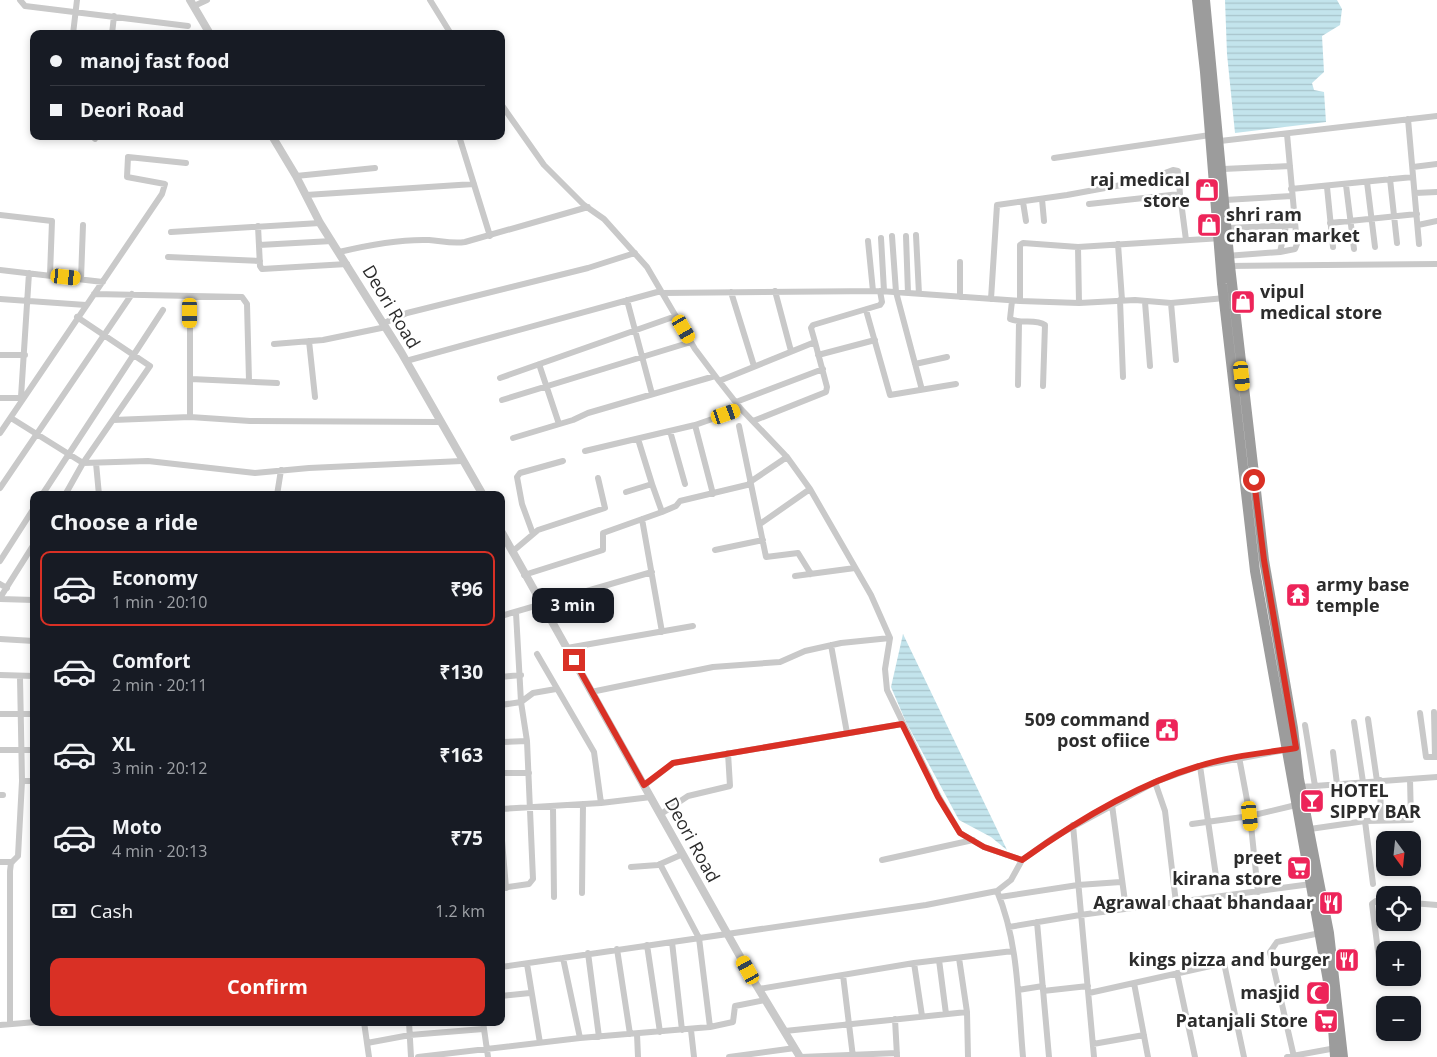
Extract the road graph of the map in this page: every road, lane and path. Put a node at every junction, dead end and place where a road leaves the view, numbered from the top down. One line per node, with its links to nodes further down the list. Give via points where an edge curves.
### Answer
1 (20, 0): 8 (street, via 25,6)
2 (77, 0): 8 (street)
3 (207, 0): 7 (street)
4 (430, 0): 14 (street)
5 (1196, 0): 19 (highway)
6 (1205, 0): 22 (highway)
7 (192, 3): 13 (street)
8 (76, 10): 9 (street); 11 (street)
9 (114, 16): 10 (street); 12 (street)
10 (188, 26)
11 (74, 30)
12 (112, 30)
13 (208, 30)
14 (449, 30)
15 (505, 110): 47 (street, via 544,165)
16 (1437, 117): 17 (street)
17 (1408, 119): 18 (street); 27 (street)
18 (1287, 134): 22 (street); 26 (street)
19 (1210, 135): 23 (street); 65 (highway)
20 (274, 140): 30 (street, Deori Road)
21 (460, 140): 34 (street)
22 (1220, 141): 29 (highway)
23 (1054, 158)
24 (186, 163): 94 (street, via 128,157 127,177 165,184)
25 (1437, 164): 27 (street)
26 (1290, 166): 29 (street); 37 (street)
27 (1412, 167): 31 (street)
28 (375, 168): 30 (street)
29 (1223, 169): 44 (highway)
30 (296, 176): 41 (street, Deori Road)
31 (1413, 177): 32 (street); 40 (street)
32 (1390, 179): 33 (street); 50 (street)
33 (1367, 182): 35 (street); 51 (street)
34 (474, 184): 41 (street); 66 (street)
35 (1346, 184): 36 (street); 53 (street)
36 (1327, 187): 37 (street); 57 (street)
37 (1292, 189): 42 (street)
38 (1437, 192): 40 (street)
39 (1180, 194): 43 (street, via 1178,171 1174,170 1142,181); 46 (street); 70 (street)
40 (1415, 194): 48 (street)
41 (306, 195): 56 (street, Deori Road)
42 (1292, 196): 44 (street); 59 (street)
43 (1042, 199): 45 (street); 52 (street)
44 (1225, 200): 65 (highway)
45 (1023, 202): 55 (street); 108 (street, via 999,203 995,207)
46 (1089, 204)
47 (588, 207): 66 (street); 83 (street, via 604,219)
48 (1417, 214): 50 (street); 60 (street)
49 (0, 215): 92 (street, via 52,221)
50 (1394, 216): 51 (street); 73 (street)
51 (1371, 219): 53 (street); 79 (street)
52 (1044, 221)
53 (1350, 221): 57 (street); 80 (street)
54 (1437, 221): 60 (street)
55 (1026, 222)
56 (320, 223): 61 (street); 71 (street, Deori Road)
57 (1330, 223): 78 (street)
58 (83, 225): 93 (street)
59 (1296, 225): 62 (street); 82 (street, via 1295,249)
60 (1418, 225): 75 (street)
61 (258, 226): 63 (street); 76 (street)
62 (1286, 226): 65 (street); 82 (street)
63 (171, 232)
64 (916, 235): 103 (street)
65 (1225, 235): 70 (street); 86 (highway)
66 (490, 236): 81 (street, via 453,244 431,240 405,241)
67 (892, 236): 99 (street)
68 (906, 236): 100 (street)
69 (881, 238): 96 (street)
70 (1186, 240): 74 (street)
71 (332, 241): 76 (street); 81 (street, Deori Road)
72 (868, 241): 96 (street)
73 (1396, 243)
74 (1118, 244): 77 (street); 111 (street)
75 (1418, 244)
76 (259, 245): 85 (street)
77 (1078, 247): 113 (street, via 1020,245); 115 (street)
78 (1333, 247)
79 (1375, 247)
80 (1354, 249)
81 (339, 252): 88 (street, Deori Road)
82 (1280, 252): 86 (street)
83 (635, 253): 97 (street); 123 (street, via 408,313)
84 (168, 258): 85 (street)
85 (260, 261): 88 (street, via 263,270)
86 (1225, 261): 89 (street); 106 (highway)
87 (960, 262): 105 (street)
88 (347, 264): 123 (street, Deori Road)
89 (1437, 264)
90 (0, 270): 91 (street)
91 (29, 273): 92 (street); 109 (street)
92 (50, 275): 93 (street)
93 (81, 279): 94 (street)
94 (103, 282): 101 (street)
95 (775, 291): 96 (street); 98 (street); 131 (street)
96 (879, 291): 99 (street); 119 (street, via 881,304)
97 (662, 292): 98 (street); 110 (street); 120 (street)
98 (731, 292): 142 (street)
99 (896, 292): 100 (street); 141 (street)
100 (908, 293): 103 (street)
101 (94, 294): 102 (street); 117 (street)
102 (132, 294): 104 (street); 125 (street)
103 (920, 294): 105 (street)
104 (190, 296): 148 (street); 149 (street, via 244,298 247,304)
105 (960, 297): 108 (street)
106 (1229, 298): 116 (street); 249 (highway, via 1255,571)
107 (0, 299): 109 (street)
108 (991, 299): 112 (street)
109 (28, 300): 117 (street); 133 (street)
110 (627, 300): 124 (street); 139 (street)
111 (1121, 300): 114 (street); 115 (street); 145 (street)
112 (1012, 301): 113 (street); 122 (street, via 1009,317)
113 (1020, 301): 115 (street)
114 (1145, 302): 116 (street); 143 (street)
115 (1079, 303)
116 (1171, 303): 138 (street)
117 (86, 304): 121 (street)
118 (163, 310): 134 (street)
119 (866, 310): 126 (street); 129 (street, via 813,325)
120 (676, 316): 124 (street); 128 (street)
121 (77, 318): 125 (street); 157 (street)
122 (1019, 322): 152 (street); 154 (street, via 1041,322 1045,325)
123 (385, 325): 127 (street); 139 (street, Deori Road)
124 (636, 330): 136 (street); 140 (street)
125 (105, 336): 134 (street); 173 (street)
126 (875, 340): 135 (street); 155 (street, via 890,395)
127 (309, 341): 130 (street); 158 (street)
128 (691, 342): 136 (street); 147 (street)
129 (815, 342): 131 (street); 135 (street)
130 (274, 344)
131 (792, 351): 142 (street)
132 (0, 355): 133 (street)
133 (25, 355): 157 (street)
134 (134, 355): 165 (street, via 150,367); 177 (street)
135 (818, 355): 144 (street)
136 (643, 356): 153 (street); 156 (street)
137 (947, 357): 141 (street)
138 (1176, 360)
139 (406, 361): 167 (street, Deori Road)
140 (539, 364): 146 (street); 153 (street)
141 (915, 364): 155 (street)
142 (754, 366): 147 (street)
143 (1150, 366)
144 (823, 369): 161 (street); 166 (street, via 827,388 824,394)
145 (1122, 377)
146 (500, 378)
147 (717, 378): 156 (street); 161 (street)
148 (191, 379): 149 (street); 163 (street)
149 (249, 381): 150 (street)
150 (277, 383)
151 (956, 384): 155 (street)
152 (1018, 385)
153 (547, 386): 160 (street); 168 (street)
154 (1043, 386)
155 (922, 390)
156 (652, 394): 168 (street)
157 (23, 397): 159 (street); 164 (street)
158 (315, 397)
159 (0, 398)
160 (502, 400)
161 (736, 402): 162 (street)
162 (742, 409): 166 (street); 169 (street)
163 (190, 417): 165 (street); 167 (street, via 250,421)
164 (11, 418): 172 (street); 173 (street)
165 (113, 420): 181 (street)
166 (753, 421): 178 (street)
167 (439, 422): 179 (street, Deori Road)
168 (559, 424): 174 (street)
169 (695, 425): 171 (street); 196 (street)
170 (739, 426): 185 (street)
171 (670, 431): 175 (street); 187 (street)
172 (0, 433)
173 (38, 435): 177 (street); 188 (street)
174 (512, 438)
175 (638, 439): 176 (street); 186 (street)
176 (585, 451)
177 (68, 454): 181 (street); 190 (street)
178 (787, 456): 185 (street); 189 (street)
179 (462, 461): 183 (street); 194 (street, Deori Road)
180 (563, 461): 201 (street, via 520,473 517,477)
181 (83, 463): 182 (street); 191 (street)
182 (96, 463): 183 (street, via 148,461 254,473); 192 (street)
183 (281, 470): 193 (street)
184 (598, 478): 201 (street, via 605,508)
185 (751, 483): 196 (street); 200 (street)
186 (652, 484): 195 (street); 197 (street)
187 (685, 484)
188 (0, 488)
189 (810, 489): 200 (street); 208 (street)
190 (45, 491)
191 (68, 491)
192 (99, 491)
193 (278, 491)
194 (477, 491)
195 (626, 492)
196 (713, 494): 197 (street, via 680,501)
197 (662, 512): 199 (street)
198 (30, 514): 207 (street)
199 (642, 519): 209 (street); 211 (street, via 603,533 603,550)
200 (760, 524): 202 (street)
201 (533, 534): 206 (street)
202 (763, 540): 204 (street); 210 (street, via 767,558 798,553)
203 (505, 541): 206 (street, Deori Road)
204 (715, 550)
205 (30, 551): 214 (street)
206 (512, 552): 211 (street, Deori Road)
207 (0, 561)
208 (855, 568): 210 (street); 222 (street)
209 (652, 572): 217 (street); 221 (street)
210 (811, 574): 212 (street)
211 (524, 575): 217 (street, Deori Road)
212 (795, 576)
213 (0, 584): 214 (street)
214 (7, 588): 215 (street)
215 (0, 599): 216 (street)
216 (30, 600)
217 (542, 604): 218 (street); 226 (street, Deori Road)
218 (516, 613): 219 (street); 229 (street)
219 (505, 615)
220 (693, 626): 221 (street)
221 (662, 632): 226 (street)
222 (890, 638): 225 (street); 244 (street, via 885,680)
223 (0, 640): 224 (street)
224 (30, 641)
225 (831, 645): 234 (street, via 805,651 780,662 713,667); 246 (street)
226 (567, 648): 234 (street, Deori Road)
227 (537, 654): 233 (street)
228 (0, 675): 231 (street)
229 (521, 675): 232 (street); 235 (street)
230 (30, 676): 231 (street)
231 (20, 677): 240 (street)
232 (505, 677)
233 (556, 689): 235 (street, via 533,693); 272 (street, via 594,752)
234 (591, 692): 268 (street, Deori Road)
235 (521, 702): 236 (street); 247 (street)
236 (505, 704)
237 (1434, 712): 256 (street)
238 (1420, 713): 256 (street, via 1426,757)
239 (0, 714): 240 (street)
240 (20, 714): 241 (street); 251 (street)
241 (30, 714)
242 (1368, 719): 262 (street)
243 (1354, 722): 266 (street)
244 (902, 724): 246 (street); 287 (street, via 938,797 960,833)
245 (1305, 725): 269 (street)
246 (847, 733): 254 (street)
247 (527, 741): 248 (street); 259 (street)
248 (505, 742)
249 (1291, 748): 255 (street); 270 (highway); 275 (highway)
250 (0, 750): 251 (street)
251 (21, 750): 252 (street); 263 (street)
252 (30, 750)
253 (1333, 752): 267 (street)
254 (728, 754): 268 (street, via 673,763); 279 (street, via 730,786 688,796)
255 (1239, 757): 257 (street); 280 (street)
256 (1436, 757)
257 (1200, 766): 265 (street); 283 (street)
258 (505, 773): 259 (street)
259 (529, 773): 278 (street)
260 (1437, 778): 261 (street)
261 (1410, 779): 262 (street); 281 (street, via 1411,820)
262 (1379, 780): 266 (street); 281 (street)
263 (22, 781): 264 (street); 292 (street, via 18,856)
264 (30, 781)
265 (1155, 782): 274 (street); 306 (street, via 1165,811)
266 (1362, 782): 267 (street)
267 (1337, 784): 269 (street)
268 (644, 785): 271 (street, Deori Road)
269 (1316, 786): 270 (street)
270 (1301, 787): 286 (highway)
271 (651, 797): 272 (street); 279 (street, Deori Road)
272 (601, 803): 273 (street)
273 (583, 804): 276 (street); 302 (street)
274 (1112, 805): 285 (street); 296 (street)
275 (1296, 805): 280 (street); 297 (highway)
276 (554, 807): 278 (street); 304 (street)
277 (505, 809): 278 (street)
278 (530, 809): 300 (street, via 533,882)
279 (661, 814): 288 (street, Deori Road)
280 (1250, 816): 283 (street); 301 (street)
281 (1381, 820): 282 (street)
282 (1365, 821): 286 (street); 298 (street)
283 (1208, 822): 284 (street); 295 (street)
284 (1192, 824)
285 (1073, 825): 290 (street); 299 (street)
286 (1310, 828): 365 (highway, via 1334,968)
287 (973, 840): 289 (street); 290 (street)
288 (683, 854): 293 (street); 314 (street, Deori Road)
289 (882, 860)
290 (1022, 860): 303 (street)
291 (0, 862): 292 (street)
292 (12, 862): 344 (street)
293 (660, 864): 294 (street); 315 (street)
294 (632, 867)
295 (1216, 876)
296 (1121, 882): 299 (street); 309 (street)
297 (1311, 884): 301 (street); 313 (highway)
298 (1372, 884)
299 (1078, 885): 303 (street); 310 (street)
300 (505, 888)
301 (1258, 892): 306 (street)
302 (582, 893)
303 (999, 894): 312 (street); 314 (street)
304 (554, 897)
305 (1376, 901): 316 (street, via 1372,904)
306 (1176, 902): 309 (street)
307 (1421, 904): 308 (street)
308 (1437, 905)
309 (1126, 909): 310 (street)
310 (1080, 915): 311 (street); 331 (street)
311 (1037, 922): 312 (street); 333 (street)
312 (1009, 928): 320 (street)
313 (1320, 933): 365 (highway); 383 (street, via 1278,942 1270,952)
314 (727, 934): 315 (street); 332 (street, Deori Road)
315 (699, 938): 317 (street); 350 (street)
316 (1377, 941)
317 (672, 942): 318 (street); 351 (street)
318 (647, 945): 319 (street); 354 (street)
319 (617, 949): 321 (street); 355 (street)
320 (1012, 951): 323 (street); 334 (street)
321 (588, 954): 322 (street); 358 (street)
322 (563, 958): 325 (street); 359 (street)
323 (959, 958): 324 (street); 339 (street)
324 (939, 960): 326 (street); 340 (street)
325 (527, 964): 327 (street); 335 (street)
326 (914, 964): 329 (street); 341 (street)
327 (505, 967)
328 (1177, 973): 330 (street); 381 (street); 382 (street, via 1225,964)
329 (843, 975): 332 (street); 345 (street)
330 (1134, 983): 336 (street); 357 (street)
331 (1088, 986): 333 (street); 336 (street)
332 (759, 989): 338 (street, Deori Road)
333 (1043, 989): 334 (street); 378 (street)
334 (1018, 990): 377 (street)
335 (530, 993): 337 (street); 361 (street)
336 (1089, 993): 362 (street)
337 (505, 996)
338 (765, 1000): 350 (street, via 735,1006 733,1022); 353 (street, Deori Road)
339 (967, 1012): 340 (street); 376 (street)
340 (946, 1014): 341 (street)
341 (922, 1016): 342 (street)
342 (895, 1019): 345 (street); 366 (street)
343 (30, 1022): 344 (street)
344 (10, 1024): 346 (street)
345 (849, 1024): 353 (street); 367 (street)
346 (0, 1025)
347 (365, 1026): 360 (street)
348 (409, 1026): 356 (street)
349 (483, 1026): 356 (street); 364 (street)
350 (710, 1027): 352 (street)
351 (682, 1030): 352 (street); 354 (street)
352 (691, 1030): 373 (street)
353 (785, 1031): 363 (street, Deori Road)
354 (660, 1032): 355 (street)
355 (633, 1034): 358 (street); 372 (street)
356 (410, 1035): 360 (street); 369 (street)
357 (1144, 1035): 362 (street); 380 (street)
358 (600, 1037): 359 (street)
359 (580, 1038): 361 (street)
360 (367, 1043): 368 (street)
361 (540, 1043): 364 (street)
362 (1093, 1044): 379 (street)
363 (795, 1048): 374 (street); 375 (street, Deori Road)
364 (487, 1049): 370 (street); 371 (street)
365 (1339, 1052): 383 (street)
366 (897, 1055): 367 (street)
367 (853, 1056): 375 (street)
368 (369, 1057)
369 (411, 1057)
370 (418, 1057)
371 (488, 1057)
372 (638, 1057)
373 (694, 1057)
374 (729, 1057)
375 (800, 1057)
376 (968, 1057)
377 (1023, 1057)
378 (1049, 1057)
379 (1094, 1057)
380 (1148, 1057)
381 (1195, 1057)
382 (1244, 1057)
383 (1291, 1057)

